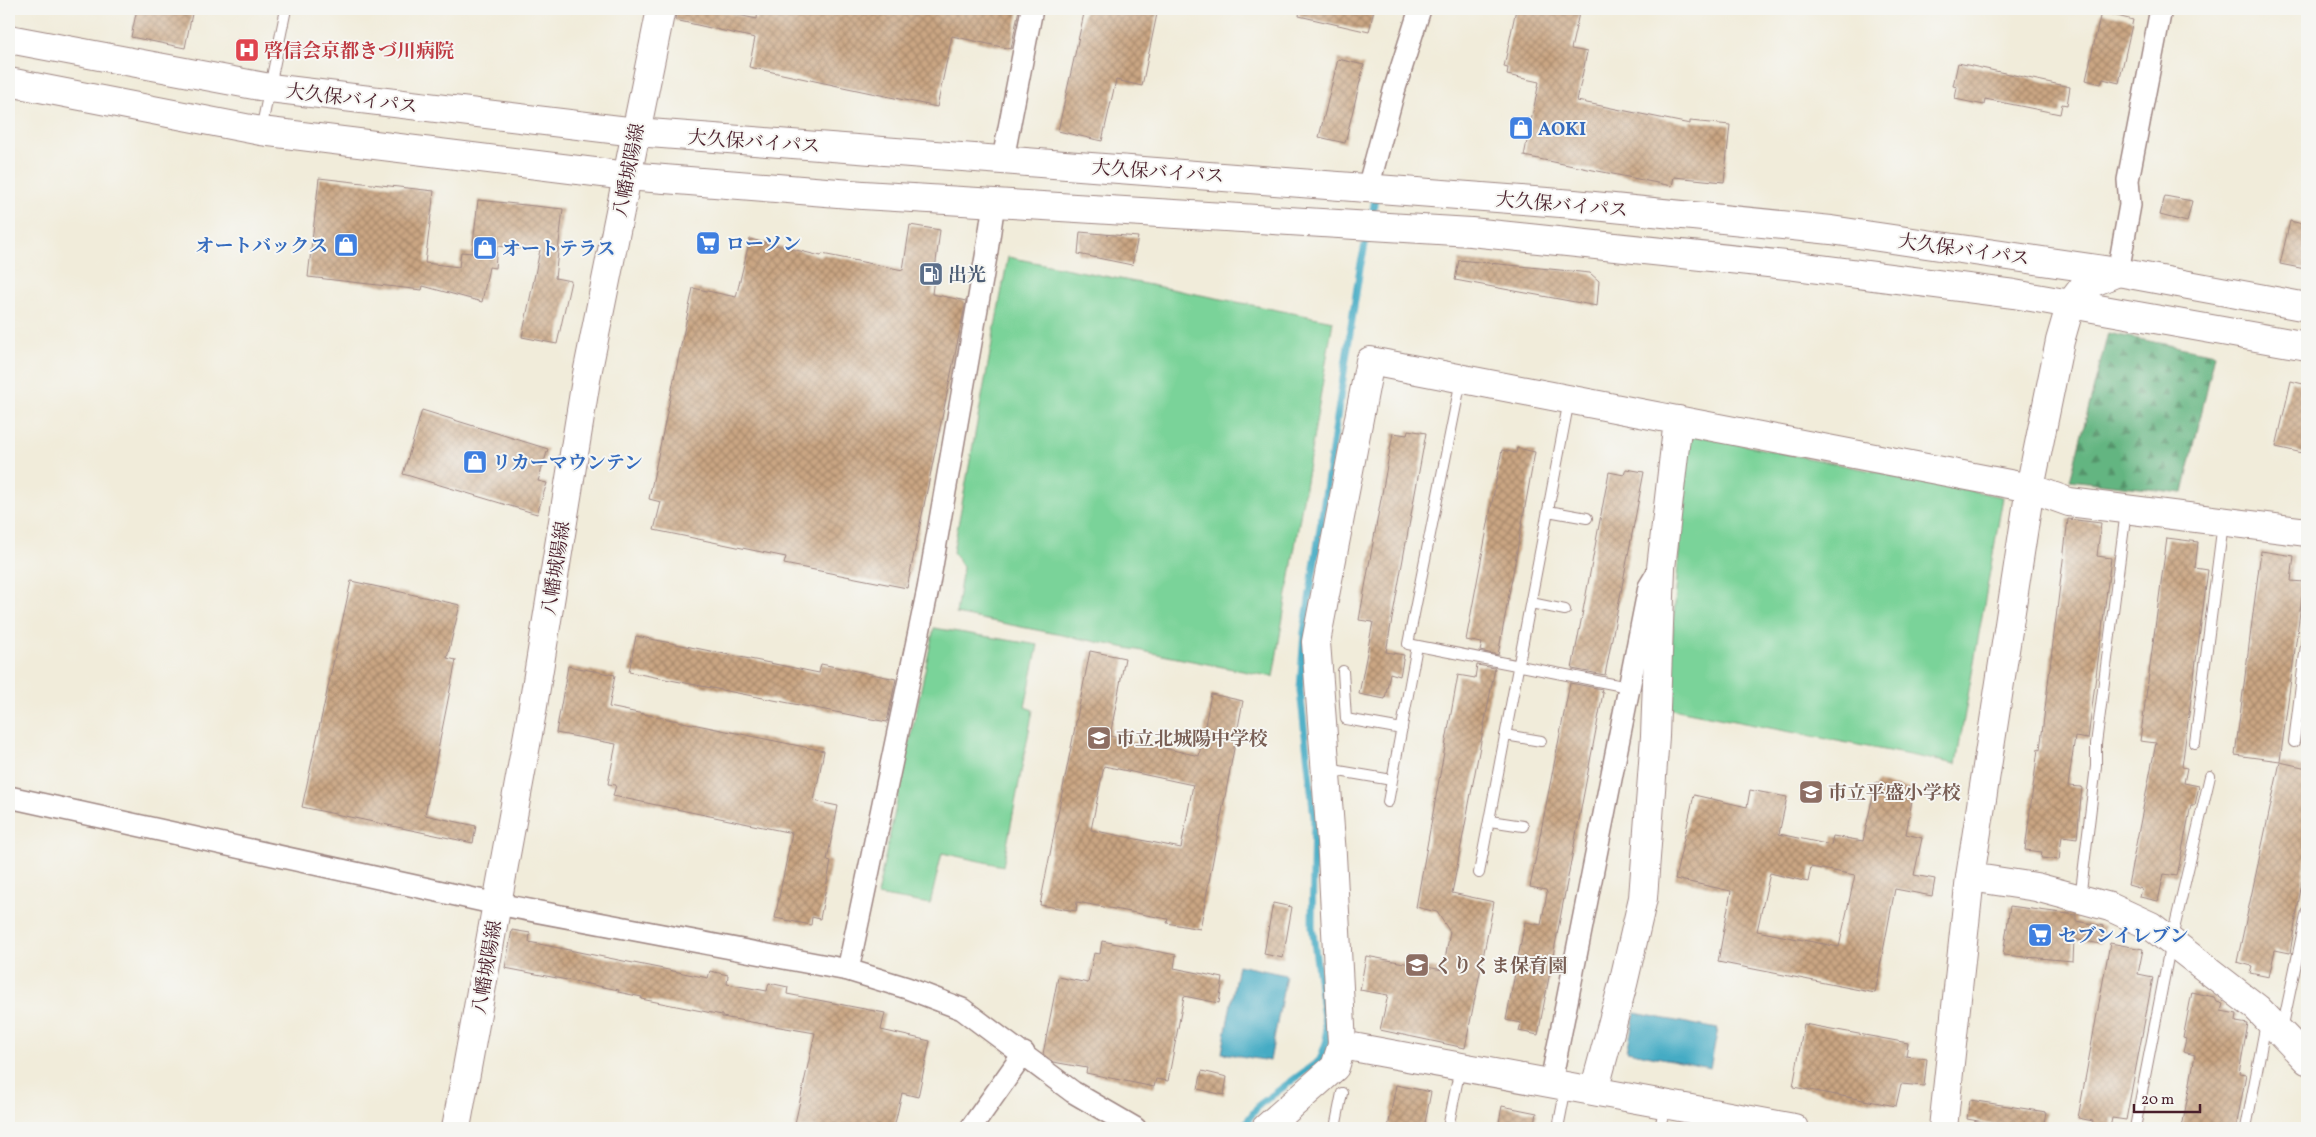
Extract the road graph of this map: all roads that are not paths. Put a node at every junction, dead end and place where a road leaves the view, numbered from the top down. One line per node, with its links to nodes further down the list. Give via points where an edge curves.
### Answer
1 (286, 9): 8 (lane)
2 (661, 9): 10 (main road, 八幡城陽線)
3 (1032, 9): 11 (street)
4 (1420, 9): 13 (street)
5 (2162, 9): 15 (street, via 2128,180 2130,205)
6 (9, 39): 8 (main road, 大久保バイパス)
7 (9, 82): 9 (main road, 大久保バイパス)
8 (270, 88): 9 (lane); 10 (main road, 大久保バイパス)
9 (261, 131): 12 (main road, 大久保バイパス)
10 (636, 132): 11 (main road, 大久保バイパス); 12 (main road, 八幡城陽線)
11 (1003, 159): 13 (main road, 大久保バイパス)
12 (627, 176): 14 (main road, 大久保バイパス); 51 (main road, 八幡城陽線, via 586,374 532,712)
13 (1368, 188): 15 (main road, 大久保バイパス, via 1574,204 1831,230)
14 (994, 203): 16 (main road, 大久保バイパス, via 1471,232 1796,266); 54 (street, via 928,589)
15 (2118, 272): 16 (main road, via 2084,286); 17 (main road, 大久保バイパス)
16 (2071, 303): 18 (main road, 大久保バイパス); 22 (main road, via 2060,341)
17 (2307, 307)
18 (2307, 346)
19 (1461, 379): 20 (main road); 32 (lane, via 1408,644); 41 (main road, via 1370,361 1316,642)
20 (1569, 399): 21 (main road); 23 (lane)
21 (1678, 420): 22 (main road); 28 (main road)
22 (2030, 488): 24 (main road, via 2069,502); 49 (main road)
23 (1548, 510): 25 (lane); 29 (lane)
24 (2126, 510): 26 (main road); 50 (lane)
25 (1587, 518)
26 (2224, 521): 27 (main road); 39 (lane)
27 (2307, 532)
28 (1661, 568): 35 (street, via 1649,586); 61 (main road, via 1655,736 1643,898)
29 (1531, 603): 30 (lane); 33 (lane)
30 (1566, 610)
31 (2307, 637): 40 (lane)
32 (1418, 646): 33 (lane); 36 (lane)
33 (1519, 665): 35 (lane); 37 (lane)
34 (1343, 671): 36 (lane, via 1346,719)
35 (1628, 687): 60 (street)
36 (1402, 729): 43 (lane)
37 (1506, 735): 38 (lane); 46 (lane)
38 (1541, 741)
39 (2196, 742)
40 (2294, 742)
41 (1326, 769): 43 (lane); 56 (main road)
42 (2210, 776): 53 (lane)
43 (1392, 780): 45 (lane)
44 (9, 797): 51 (street)
45 (1388, 802)
46 (1490, 821): 47 (lane); 48 (lane)
47 (1523, 826)
48 (1480, 873)
49 (1970, 877): 50 (main road, via 2036,887); 73 (main road)
50 (2080, 899): 53 (main road, via 2110,907 2151,926)
51 (497, 904): 54 (street); 65 (main road, 八幡城陽線)
52 (2307, 911): 55 (lane)
53 (2171, 942): 55 (main road, via 2257,1008); 74 (lane)
54 (848, 970): 57 (street, via 907,988 962,1010)
55 (2274, 1026): 58 (main road); 75 (lane)
56 (1342, 1045): 59 (main road); 68 (main road, via 1335,1067)
57 (1024, 1054): 66 (street); 67 (street, via 1073,1092)
58 (2307, 1060)
59 (1460, 1066): 60 (main road); 70 (lane)
60 (1559, 1083): 61 (main road); 71 (lane)
61 (1594, 1091): 63 (main road)
62 (1342, 1093): 69 (lane)
63 (1663, 1116): 64 (main road)
64 (1767, 1126): 72 (main road)
65 (456, 1128)
66 (971, 1128)
67 (1135, 1128)
68 (1266, 1128)
69 (1335, 1128)
70 (1448, 1128)
71 (1558, 1128)
72 (1794, 1128)
73 (1943, 1128)
74 (2135, 1128)
75 (2246, 1128)

